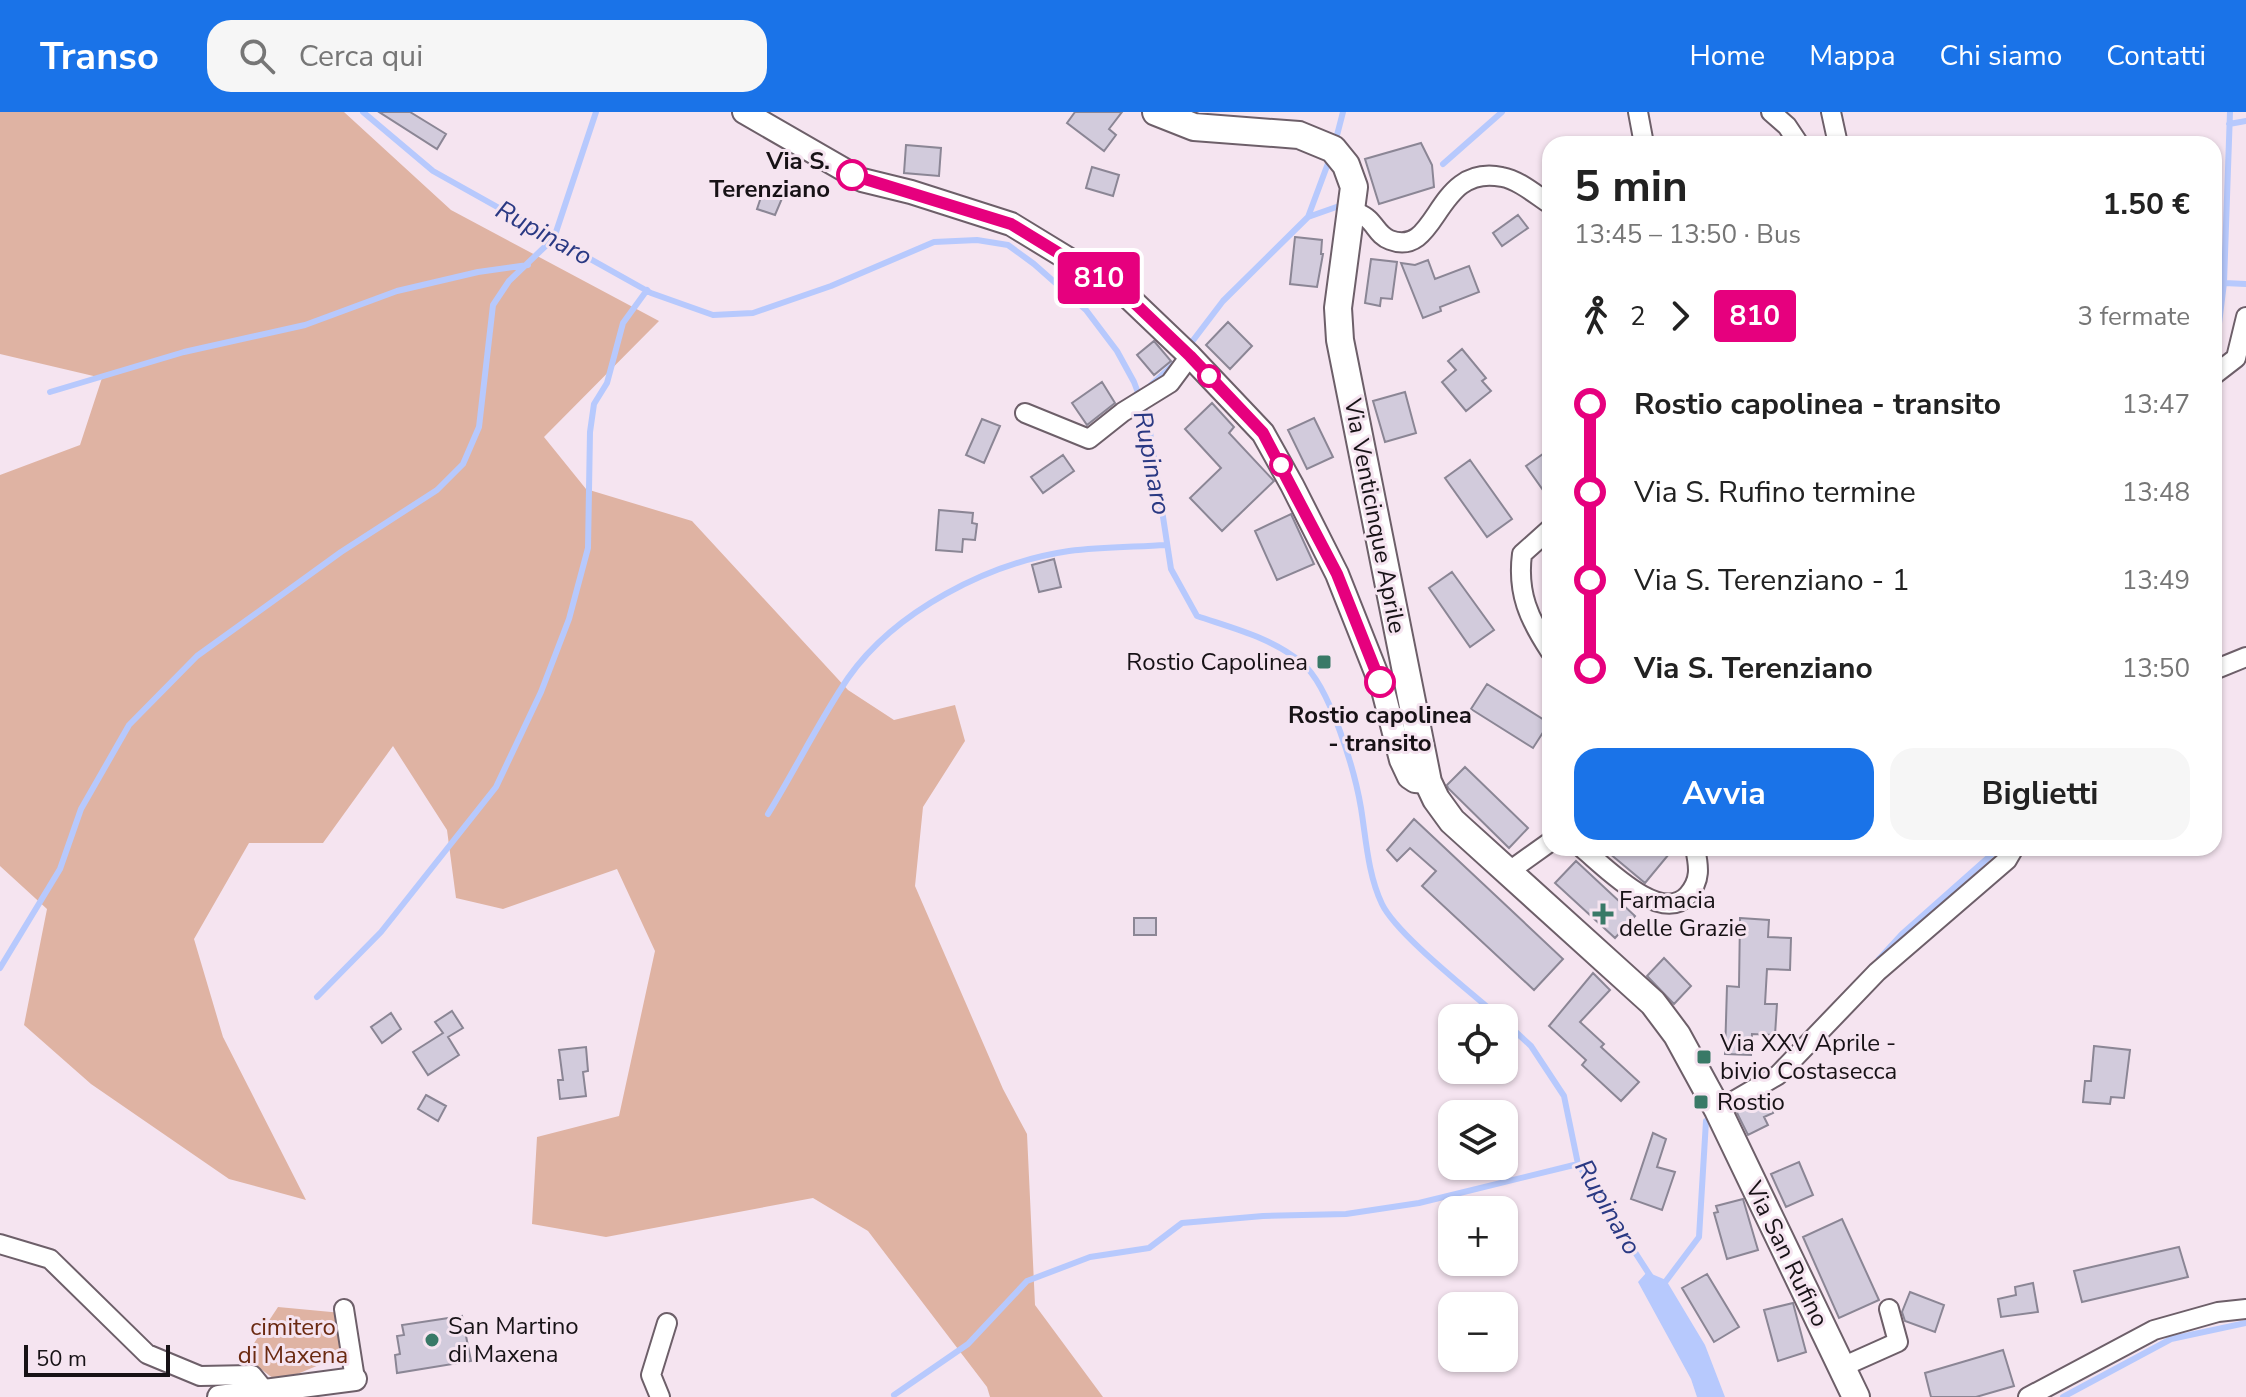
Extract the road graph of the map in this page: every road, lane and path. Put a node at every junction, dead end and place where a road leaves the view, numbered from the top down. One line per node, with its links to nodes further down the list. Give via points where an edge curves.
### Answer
1 (744, 112): 12 (street, via 862,180 1011,224 1124,293)
2 (1156, 112): 10 (main road, Via Venticinque Aprile, via 1194,127 1299,135 1333,149 1354,187)
3 (1638, 112): 6 (street)
4 (1771, 112): 7 (street)
5 (1831, 112): 8 (street)
6 (1642, 136)
7 (1794, 136)
8 (1836, 136)
9 (1542, 199): 10 (street, via 1504,177 1473,175 1459,185 1423,234 1407,242 1391,241)
10 (1352, 210): 19 (main road, Via Venticinque Aprile, via 1338,308 1340,340)
11 (2246, 317): 13 (street, via 2236,358)
12 (1190, 356): 14 (street, via 1170,383 1089,439); 19 (street, via 1263,433 1337,574 1383,690 1409,777)
13 (2222, 369)
14 (1025, 413)
15 (1542, 536): 16 (street, via 1522,554 1519,575 1521,593)
16 (1542, 635)
17 (2246, 657): 18 (street)
18 (2222, 667)
19 (1428, 782): 24 (main road, Via Venticinque Aprile, via 1452,821)
20 (1542, 848): 24 (street)
21 (1592, 856): 22 (street, via 1643,897 1668,904 1684,900 1695,887 1700,872)
22 (1697, 856)
23 (2008, 856): 25 (street, via 1877,972 1778,1075)
24 (1508, 872): 25 (main road, Via Venticinque Aprile, via 1653,1003)
25 (1718, 1110): 31 (main road, Via San Rufino)
26 (0, 1244): 33 (street, via 50,1259 147,1354 200,1376 252,1375)
27 (344, 1309): 32 (street)
28 (1889, 1309): 31 (street, via 1898,1342)
29 (2246, 1309): 37 (street, via 2154,1330)
30 (667, 1323): 35 (street, via 651,1375)
31 (1842, 1367): 36 (main road, Via San Rufino)
32 (355, 1379): 33 (street)
33 (265, 1391): 34 (street)
34 (219, 1397)
35 (660, 1397)
36 (1856, 1397)
37 (2028, 1397)

